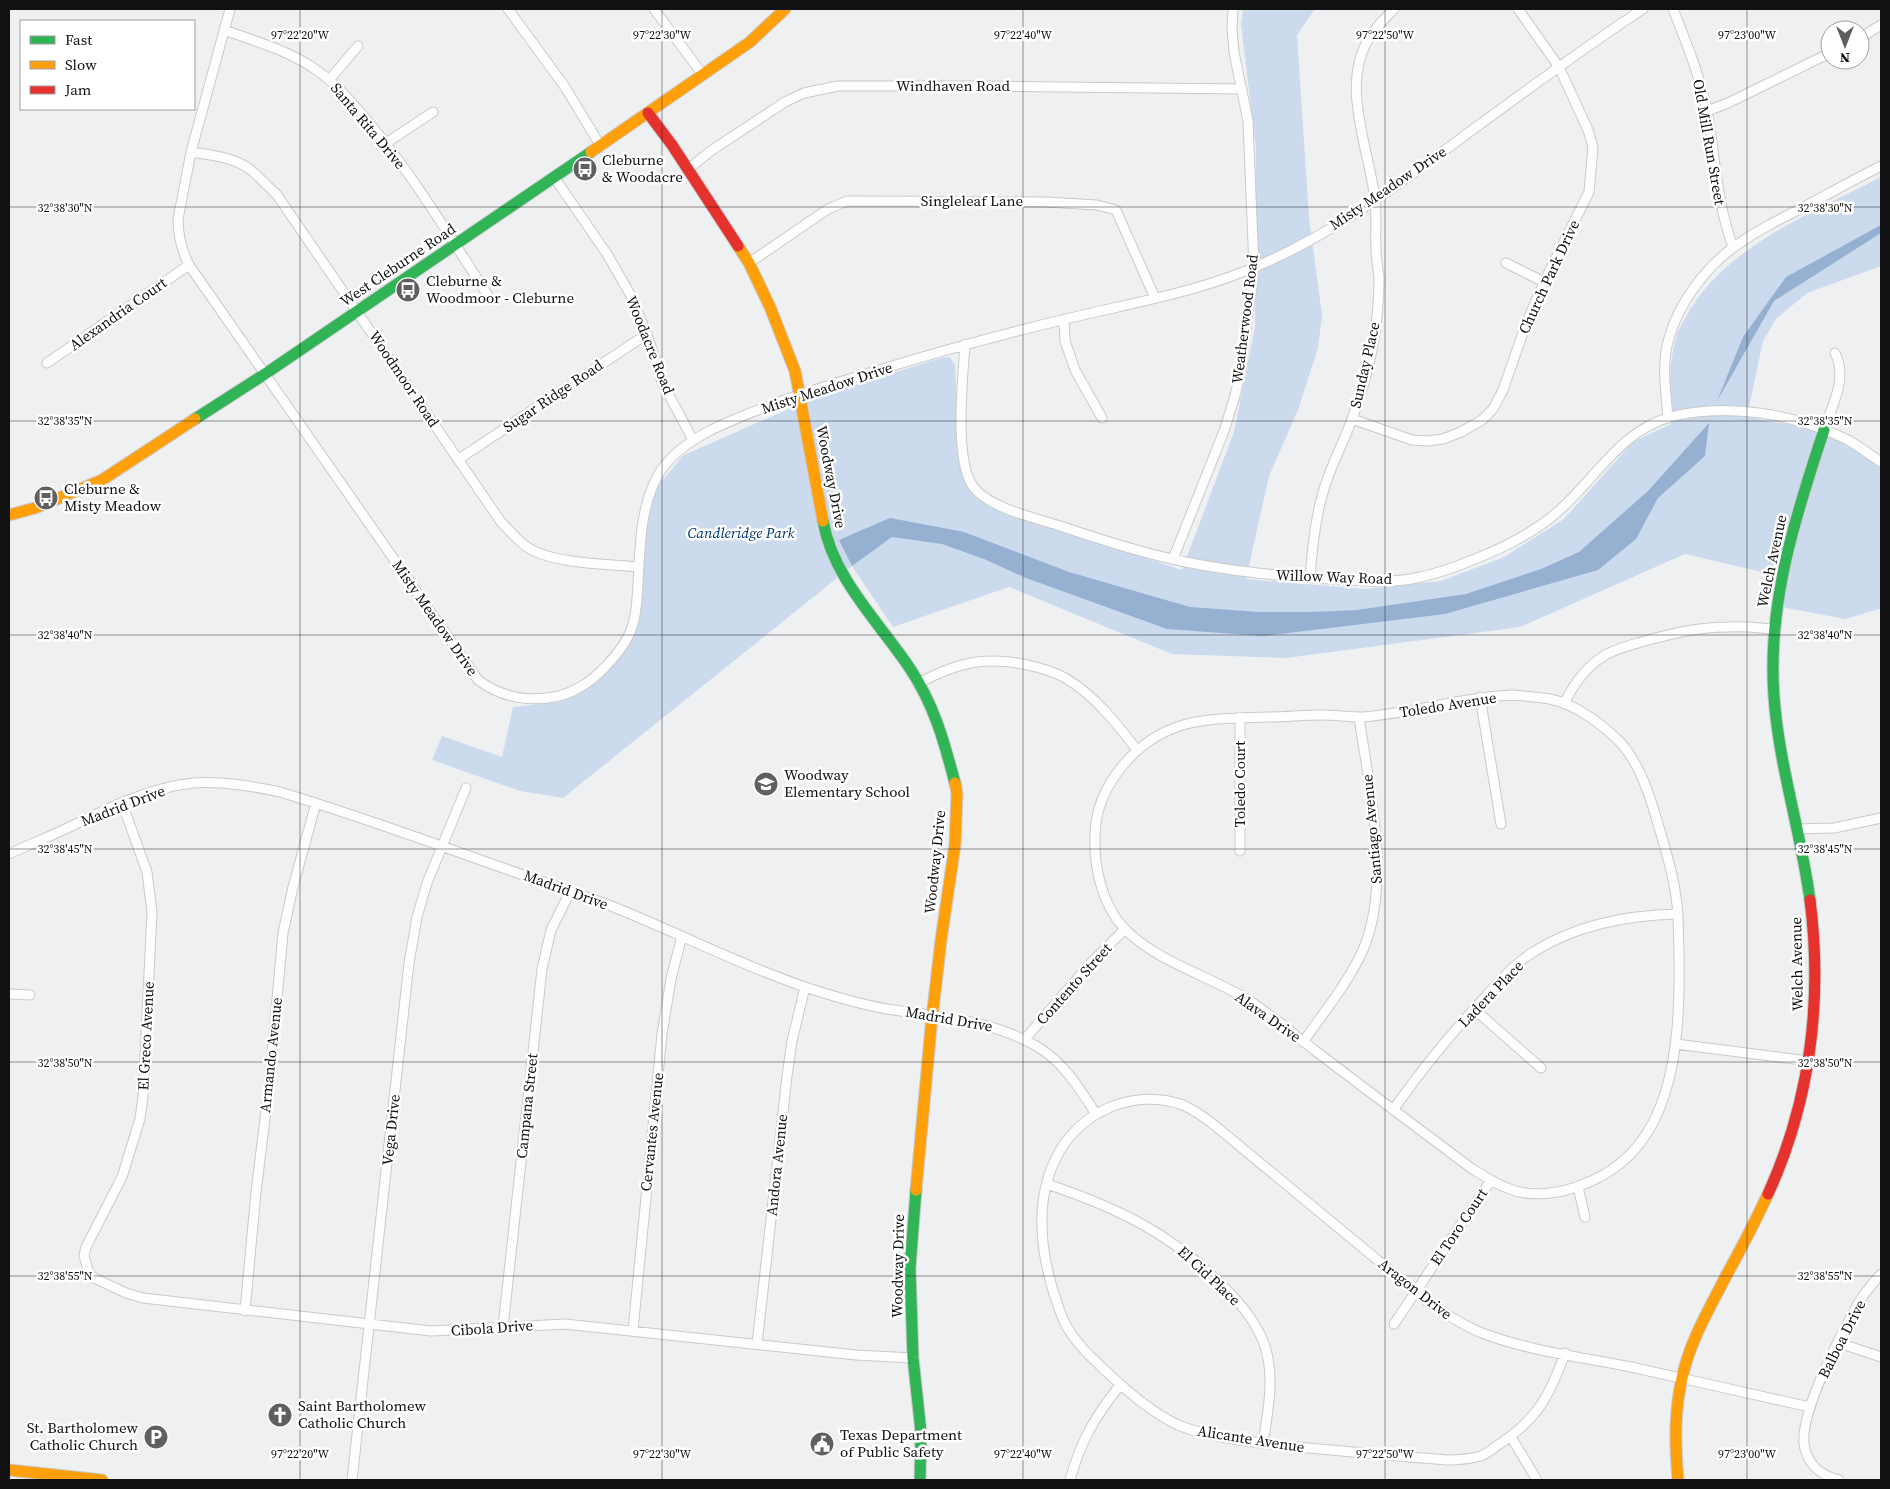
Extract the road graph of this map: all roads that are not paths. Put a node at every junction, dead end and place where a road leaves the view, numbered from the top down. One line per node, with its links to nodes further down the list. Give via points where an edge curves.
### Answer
1 (230, 9): 11 (street, Misty Meadow Drive)
2 (508, 9): 23 (street, via 565,87)
3 (654, 9): 16 (street)
4 (785, 9): 16 (street, West Cleburne Road, via 750,42)
5 (1233, 9): 18 (street, Weatherwood Road, via 1234,52)
6 (1394, 9): 28 (street, Sunday Place, via 1371,35 1356,78 1356,96)
7 (1518, 9): 15 (street, Church Park Drive)
8 (1643, 9): 15 (street, Misty Meadow Drive)
9 (1672, 9): 19 (street, Old Mill Run Street, via 1698,76)
10 (1881, 25): 12 (street)
11 (224, 30): 17 (street, Santa Rita Drive, via 294,57); 24 (street, Misty Meadow Drive)
12 (1870, 32)
13 (358, 46): 17 (street)
14 (1820, 58): 19 (street)
15 (1560, 67): 28 (street, Misty Meadow Drive); 35 (street, Church Park Drive, via 1588,130 1593,160 1589,192)
16 (703, 75): 21 (street, West Cleburne Road)
17 (329, 80): 22 (street, Santa Rita Drive, via 357,107)
18 (1242, 89): 26 (street, Windhaven Road, via 823,88 785,102); 34 (street, Weatherwood Road, via 1248,120)
19 (1707, 111): 30 (street, Old Mill Run Street, via 1721,210)
20 (432, 112): 22 (street)
21 (648, 113): 23 (street, West Cleburne Road); 26 (street, Woodway Drive)
22 (386, 143): 29 (street, Santa Rita Drive)
23 (600, 145): 27 (street, West Cleburne Road)
24 (191, 152): 33 (street, Misty Meadow Drive, via 178,219 182,247); 38 (street, Woodmoor Road, via 240,164 277,195)
25 (1881, 166): 30 (street, via 1758,231)
26 (688, 169): 31 (street, Woodway Drive)
27 (554, 177): 29 (street, West Cleburne Road); 40 (street, Woodacre Road, via 607,254 630,294)
28 (1375, 200): 34 (street, Misty Meadow Drive, via 1329,229); 48 (street, Sunday Place, via 1379,278 1377,310 1365,379)
29 (455, 244): 36 (street, Santa Rita Drive); 38 (street, West Cleburne Road)
30 (1733, 248): 47 (street, via 1708,271 1677,314 1668,340 1665,364)
31 (749, 263): 37 (street, Singleleaf Lane, via 828,209 848,201 1097,205 1116,210); 45 (street, Woodway Drive, via 795,371)
32 (1506, 263): 35 (street)
33 (189, 265): 43 (street, Alexandria Court); 44 (street, Misty Meadow Drive)
34 (1254, 268): 37 (street, Misty Meadow Drive); 54 (street, Weatherwood Road, via 1235,396)
35 (1544, 282): 48 (street, Church Park Drive, via 1503,390 1493,409 1482,420 1443,439 1428,441 1412,440)
36 (488, 294)
37 (1155, 298): 39 (street, Misty Meadow Drive)
38 (358, 311): 44 (street, West Cleburne Road); 51 (street, Woodmoor Road)
39 (1064, 319): 41 (street, Misty Meadow Drive); 46 (street, via 1064,341 1075,370)
40 (647, 334): 50 (street, Woodacre Road, via 662,382); 51 (street, Sugar Ridge Road)
41 (965, 344): 45 (street, Misty Meadow Drive); 54 (street, Willow Way Road, via 961,429 965,466 969,481 976,490 1010,510)
42 (1835, 353): 49 (street, via 1841,371 1839,385)
43 (47, 363)
44 (265, 374): 53 (street, West Cleburne Road, via 102,480 35,508); 55 (street, Misty Meadow Drive, via 460,656 478,680 490,689 504,696 551,698 575,690 598,674 624,645 632,630)
45 (800, 395): 50 (street, Misty Meadow Drive); 58 (street, Woodway Drive, via 824,528 839,566 862,604)
46 (1102, 418)
47 (1668, 418): 49 (street, Willow Way Road, via 1746,411 1772,414); 56 (street, Willow Way Road, via 1644,428 1614,450 1555,514 1509,545 1414,578 1379,582)
48 (1352, 419): 56 (street, Sunday Place, via 1324,486 1317,512)
49 (1824, 430): 52 (street, Willow Way Road); 57 (street, Welch Avenue, via 1788,544 1776,600)
50 (693, 440): 55 (street, Misty Meadow Drive, via 669,460 657,478 646,507)
51 (458, 459): 55 (street, Woodmoor Road, via 501,522 533,551 565,560)
52 (1881, 462)
53 (9, 515)
54 (1173, 559): 56 (street, Willow Way Road, via 1234,571)
55 (639, 567)
56 (1310, 578)
57 (1774, 629): 60 (street, via 1701,628 1622,648 1603,656 1586,670 1570,690); 69 (street, Welch Avenue, via 1772,654 1776,724)
58 (919, 682): 63 (street, via 963,664 991,660 1014,661 1053,672 1089,696 1115,722); 81 (street, Woodway Drive, via 943,736 957,800 955,845)
59 (1480, 698): 60 (street, Toledo Avenue, via 1512,695 1551,699); 62 (street, Toledo Avenue, via 1402,713); 68 (street)
60 (1564, 704): 74 (street, Toledo Avenue, via 1593,720 1620,743 1632,760 1648,791 1672,872)
61 (1240, 717): 62 (street, Toledo Avenue); 63 (street, Toledo Avenue, via 1189,722 1150,739); 71 (street, Toledo Court)
62 (1360, 717): 83 (street, Santiago Avenue, via 1378,874 1374,913 1363,949 1347,981)
63 (1136, 750): 75 (street, Alava Drive, via 1106,789 1095,830 1095,858 1102,887 1110,907)
64 (466, 788): 70 (street, Vega Drive)
65 (122, 803): 66 (street, Madrid Drive, via 164,788 217,782 280,792); 72 (street, Madrid Drive); 93 (street, El Greco Avenue, via 147,872 152,903 143,1097 140,1119 122,1177 86,1247)
66 (316, 803): 70 (street, Madrid Drive); 96 (street, Armando Avenue, via 283,933)
67 (1881, 818): 69 (street, via 1834,828)
68 (1501, 824)
69 (1797, 829): 85 (street, Welch Avenue, via 1809,891 1815,960 1813,1029)
70 (441, 846): 73 (street, Madrid Drive); 98 (street, Vega Drive, via 417,917 409,963)
71 (1240, 851)
72 (9, 854)
73 (570, 892): 76 (street, Madrid Drive); 99 (street, Campana Street, via 551,930 542,969)
74 (1678, 914): 80 (street, Ladera Place, via 1623,919 1565,935 1534,951); 84 (street, Toledo Avenue, via 1680,992)
75 (1125, 929): 82 (street, Contento Street); 83 (street, Alava Drive, via 1146,946 1245,998)
76 (682, 936): 77 (street, Madrid Drive); 100 (street, Cervantes Avenue, via 662,1034)
77 (805, 987): 81 (street, Madrid Drive, via 878,1007); 102 (street, Andora Avenue, via 787,1076)
78 (9, 994): 79 (street)
79 (30, 996)
80 (1474, 1009): 86 (street); 87 (street, Ladera Place)
81 (932, 1014): 82 (street, Madrid Drive, via 998,1028); 105 (street, Woodway Drive, via 910,1268)
82 (1024, 1040): 88 (street, Madrid Drive, via 1039,1047 1065,1070)
83 (1303, 1042): 87 (street, Alava Drive)
84 (1676, 1044): 85 (street); 91 (street, Alava Drive, via 1667,1085 1648,1132 1620,1164 1603,1177)
85 (1808, 1061): 106 (street, Welch Avenue, via 1796,1123 1773,1183 1700,1325)
86 (1541, 1068)
87 (1394, 1110): 89 (street, Alava Drive, via 1470,1168)
88 (1096, 1114): 90 (street, Alicante Avenue, via 1066,1142 1055,1160); 95 (street, Aragon Drive, via 1114,1104 1134,1100 1166,1101 1198,1113)
89 (1491, 1180): 91 (street, Alava Drive, via 1508,1189 1524,1192 1558,1193); 95 (street, El Toro Court)
90 (1047, 1184): 107 (street, Alicante Avenue, via 1041,1225 1048,1274 1058,1305 1066,1326 1080,1346); 110 (street, El Cid Place, via 1083,1196 1158,1232 1216,1278 1240,1303 1254,1323 1267,1358 1270,1384)
91 (1578, 1187): 92 (street)
92 (1585, 1217)
93 (85, 1262): 96 (street, Cibola Drive, via 94,1278 126,1293)
94 (1881, 1274): 101 (street, Balboa Drive, via 1858,1303)
95 (1416, 1292): 97 (street, El Toro Court); 103 (street, Aragon Drive, via 1458,1322 1481,1333)
96 (245, 1311): 98 (street, Cibola Drive)
97 (1394, 1324)
98 (369, 1325): 99 (street, Cibola Drive, via 432,1331); 113 (street, Vega Drive)
99 (503, 1327): 100 (street, Cibola Drive, via 565,1324)
100 (633, 1330): 102 (street, Cibola Drive)
101 (1839, 1343): 104 (street); 108 (street, Balboa Drive)
102 (757, 1344): 105 (street, Cibola Drive)
103 (1565, 1353): 106 (street, Aragon Drive); 109 (street, Alicante Avenue, via 1541,1407)
104 (1881, 1357)
105 (913, 1358): 114 (street, Woodway Drive, via 921,1432)
106 (1682, 1378): 108 (street, Aragon Drive); 117 (street, Welch Avenue, via 1674,1431)
107 (1120, 1385): 110 (street, Alicante Avenue, via 1179,1425); 115 (street, via 1087,1432)
108 (1810, 1407): 118 (street, Balboa Drive, via 1804,1427 1807,1456 1822,1474)
109 (1511, 1436): 110 (street, Alicante Avenue, via 1483,1455 1446,1460); 116 (street)
110 (1263, 1443)
111 (9, 1470): 112 (street)
112 (102, 1480)
113 (352, 1480)
114 (920, 1480)
115 (1070, 1480)
116 (1537, 1480)
117 (1678, 1480)
118 (1839, 1480)

